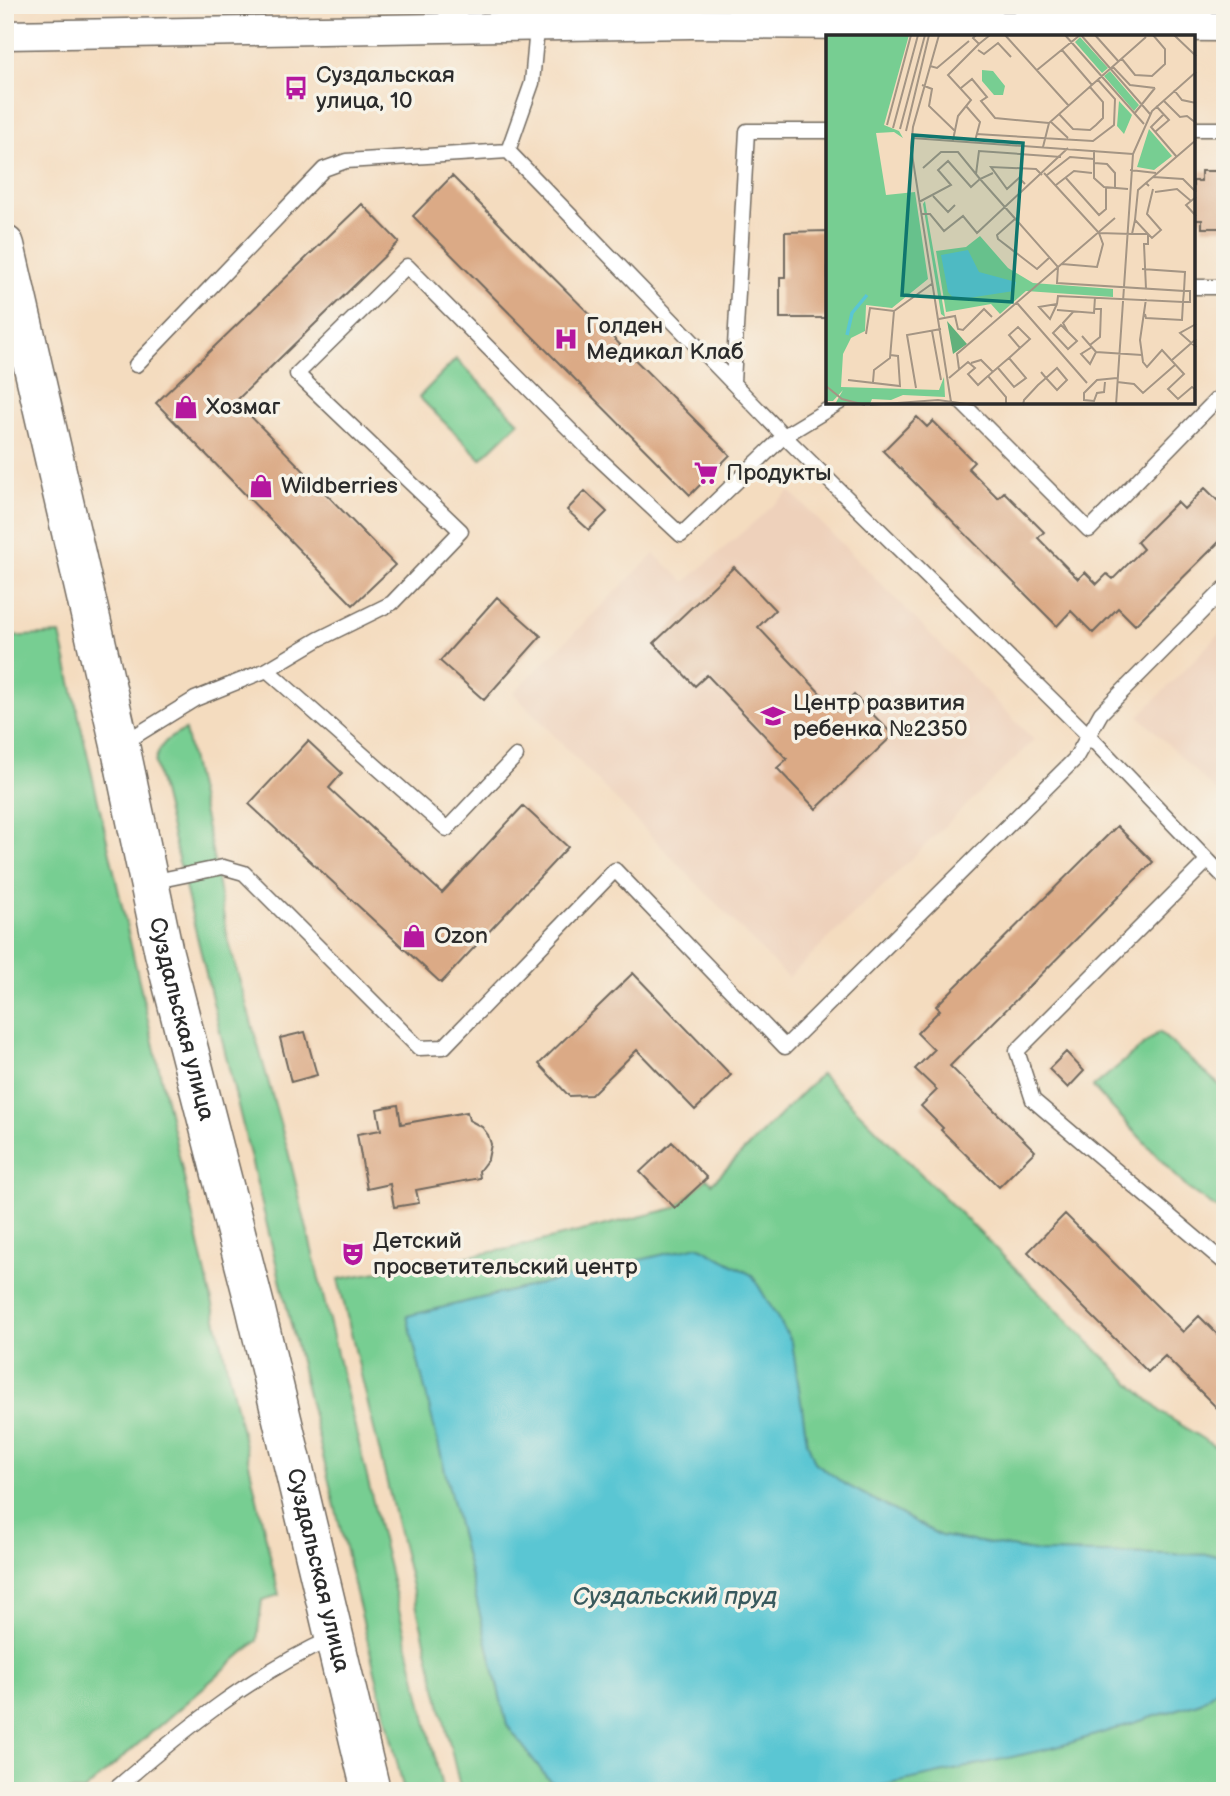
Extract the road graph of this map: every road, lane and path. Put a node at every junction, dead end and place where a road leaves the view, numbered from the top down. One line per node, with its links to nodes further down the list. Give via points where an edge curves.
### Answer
1 (692, 15): 3 (street); 4 (street)
2 (446, 16): 3 (street); 5 (street)
3 (537, 27): 9 (lane, via 532,82)
4 (1225, 27)
5 (5, 35)
6 (1195, 129): 7 (lane)
7 (1225, 129)
8 (826, 131): 14 (lane, via 747,131)
9 (509, 151): 13 (lane, via 346,161 324,169); 14 (lane)
10 (5, 245): 22 (street, Суздальская улица)
11 (1225, 286): 12 (lane)
12 (1195, 287)
13 (136, 366)
14 (733, 382): 18 (lane)
15 (1222, 399): 17 (lane, via 1089,530)
16 (837, 404): 18 (lane)
17 (963, 404)
18 (784, 436): 20 (lane, via 681,535 407,266 297,374 461,531 392,603); 21 (lane)
19 (1225, 588): 21 (lane, via 1101,713)
20 (267, 670): 22 (lane, via 195,699); 23 (lane, via 447,829)
21 (1088, 736): 24 (lane); 26 (lane, via 1074,759 785,1047 615,870 443,1047 419,1048 244,873 223,867)
22 (120, 746): 26 (street, Суздальская улица)
23 (516, 756)
24 (1207, 861): 25 (lane); 27 (lane, via 1017,1051 1033,1100)
25 (1225, 877)
26 (149, 883): 28 (street, Суздальская улица)
27 (1225, 1264)
28 (335, 1638): 29 (lane, via 259,1677); 30 (street, Суздальская улица)
29 (113, 1791)
30 (372, 1791)

